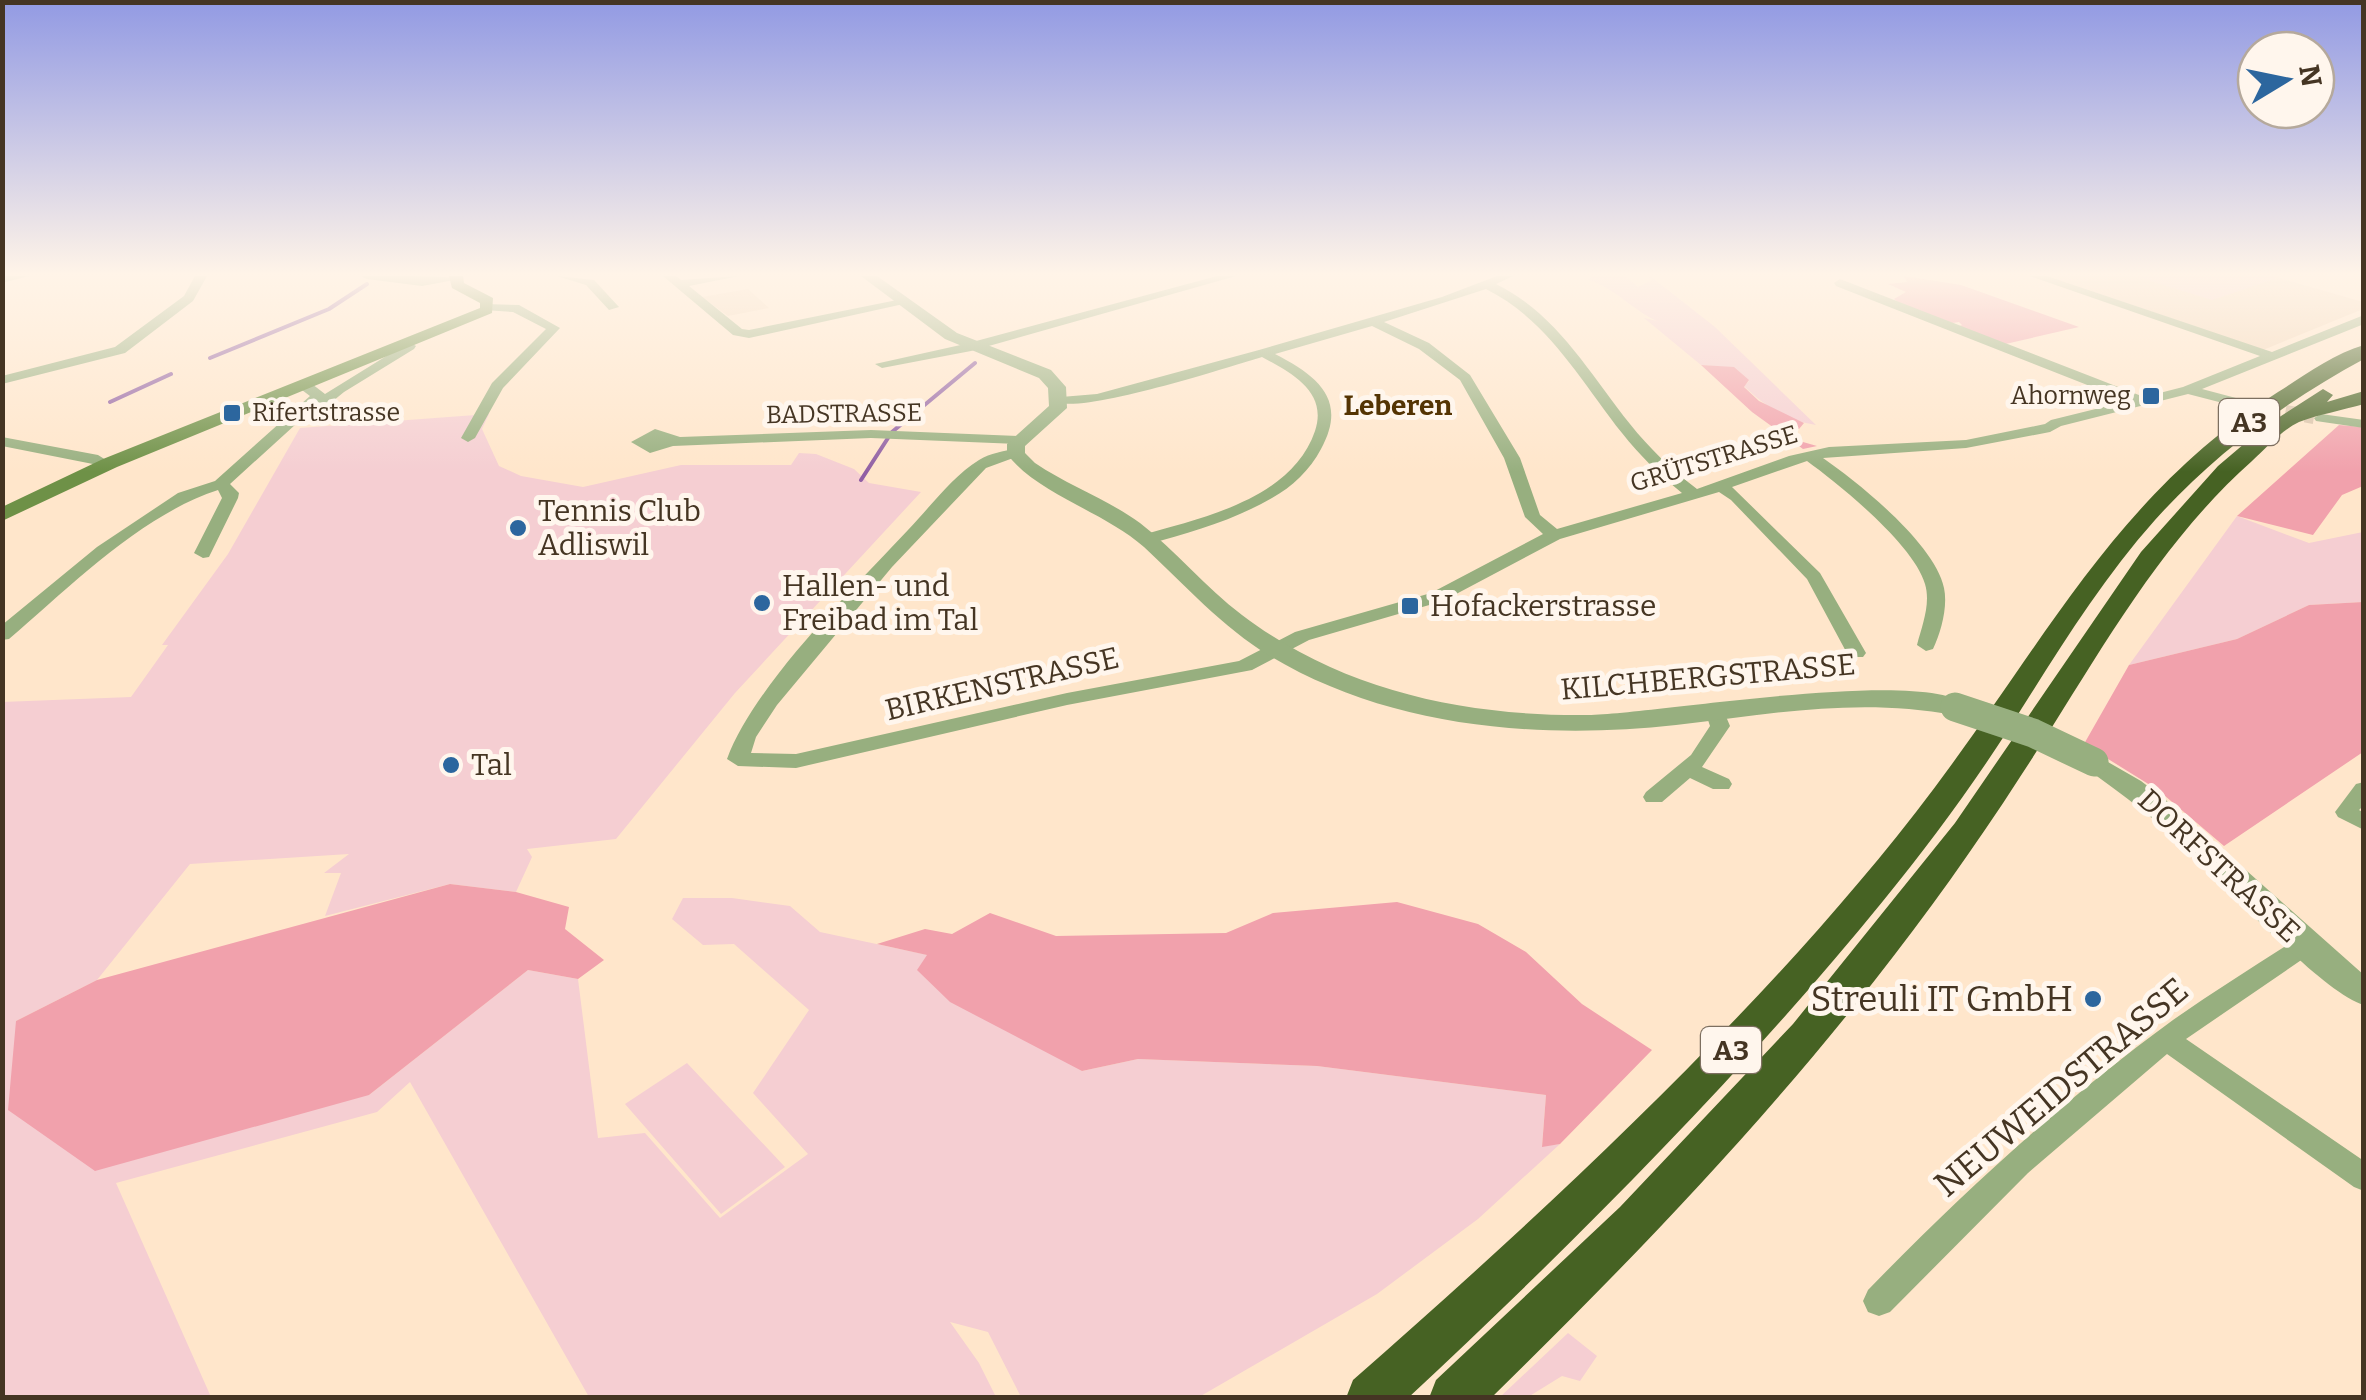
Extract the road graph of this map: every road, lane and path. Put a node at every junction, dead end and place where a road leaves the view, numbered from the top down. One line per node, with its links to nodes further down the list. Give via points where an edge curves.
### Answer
1 (131, 341): 19 (street, via 120,350)
2 (421, 341): 12 (main road)
3 (541, 341): 29 (street, via 496,386)
4 (964, 341): 13 (street)
5 (988, 341): 13 (street)
6 (1308, 341): 15 (street)
7 (1414, 341): 41 (street, via 1465,378 1512,458 1534,517)
8 (1557, 341): 38 (street, via 1644,450)
9 (1989, 341): 23 (street)
10 (2229, 341): 16 (street)
11 (2308, 341): 16 (street)
12 (409, 346): 20 (main road); 30 (street)
13 (971, 346): 17 (street); 24 (street, via 1045,374)
14 (2364, 350): 60 (highway, A3, via 2241,428 2149,512 2082,594 1932,813 1814,960 1616,1169)
15 (1264, 354): 24 (street); 42 (street, via 1321,394 1326,426 1307,462 1251,502)
16 (2272, 356): 21 (street)
17 (882, 364)
18 (2364, 370): 28 (highway, A3)
19 (2, 380)
20 (307, 386): 30 (street, via 317,398); 35 (main road)
21 (2188, 390): 23 (street, GRÜTSTRASSE); 25 (street, GRÜTSTRASSE)
22 (2364, 397): 28 (highway)
23 (2139, 400): 34 (street, GRÜTSTRASSE, via 1999,440)
24 (1060, 402): 33 (street)
25 (2246, 405)
26 (2320, 418): 27 (street)
27 (2364, 424)
28 (2281, 425): 61 (highway, A3, via 2216,480 2156,546 1971,824 1829,1007 1687,1167)
29 (468, 438)
30 (270, 440): 36 (street)
31 (2, 441): 35 (street)
32 (672, 442): 33 (street, BADSTRASSE, via 870,434)
33 (1017, 447): 42 (street, KILCHBERGSTRASSE, via 1034,472 1099,504); 46 (street, BIRKENSTRASSE, via 982,466 902,542 771,704 738,748 738,760 796,761 1246,666)
34 (1810, 456): 37 (street, GRÜTSTRASSE); 45 (street, via 1924,560 1937,598)
35 (104, 462): 39 (main road); 40 (main road)
36 (221, 484): 43 (street, via 230,498); 44 (street, via 184,496 103,551)
37 (1721, 486): 38 (street, GRÜTSTRASSE); 47 (street, via 1814,577)
38 (1695, 495): 41 (street, GRÜTSTRASSE)
39 (2, 507)
40 (2, 515)
41 (1554, 534): 46 (street, GRÜTSTRASSE, via 1437,597)
42 (1148, 540): 46 (street, KILCHBERGSTRASSE, via 1220,608)
43 (203, 552)
44 (2, 635)
45 (1926, 645)
46 (1274, 647): 49 (street, KILCHBERGSTRASSE, via 1357,688 1484,719 1597,723)
47 (1856, 652)
48 (1955, 707): 49 (street, KILCHBERGSTRASSE, via 1844,694); 55 (street, DORFSTRASSE, bridge, via 2033,733 2140,790)
49 (1715, 711): 50 (street, via 1720,726)
50 (1688, 769): 51 (street); 53 (street)
51 (1721, 784)
52 (2364, 789): 54 (street, via 2346,812)
53 (1654, 797)
54 (2364, 824)
55 (2304, 946): 56 (street, DORFSTRASSE); 57 (street, NEUWEIDSTRASSE)
56 (2364, 992)
57 (2166, 1040): 58 (street); 59 (street, NEUWEIDSTRASSE, via 1979,1200)
58 (2364, 1178)
59 (1880, 1301)
60 (1371, 1398)
61 (1454, 1398)

